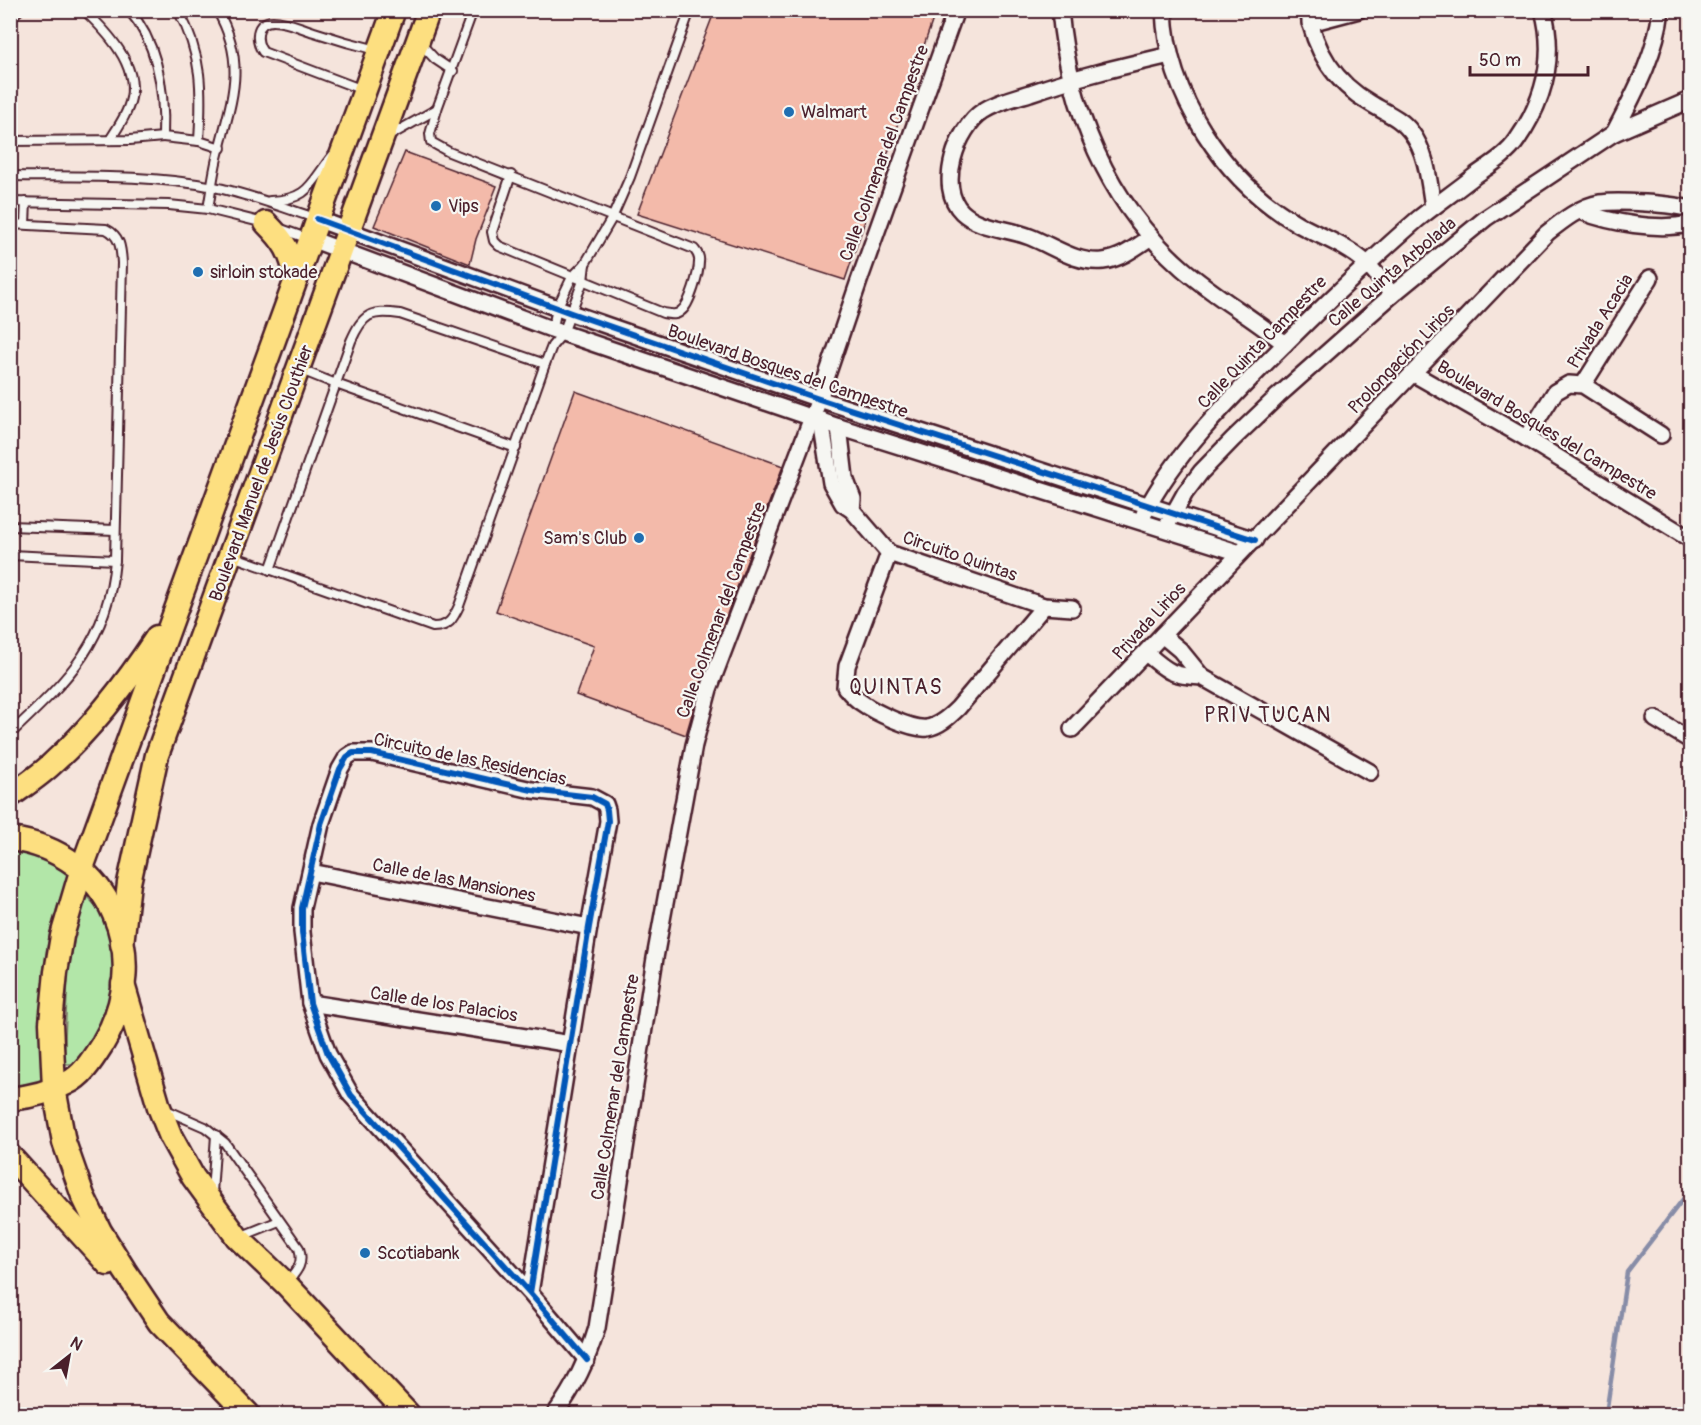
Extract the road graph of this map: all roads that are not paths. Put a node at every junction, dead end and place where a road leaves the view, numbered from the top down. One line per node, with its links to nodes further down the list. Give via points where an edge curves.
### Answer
1 (19, 10): 17 (lane)
2 (84, 10): 30 (lane, via 116,45 133,87 127,112)
3 (129, 10): 27 (lane, via 143,31 161,81)
4 (178, 10): 32 (lane, via 199,64)
5 (217, 10): 33 (lane, via 235,57 232,103)
6 (394, 10): 19 (main road, Boulevard Manuel de Jesús Clouthier)
7 (429, 10): 18 (main road, Boulevard Manuel de Jesús Clouthier)
8 (473, 10): 21 (lane)
9 (690, 10): 44 (lane)
10 (956, 10): 67 (street, Calle Colmenar del Campestre)
11 (1060, 10): 22 (street)
12 (1164, 10): 20 (street)
13 (1359, 10): 16 (street)
14 (1544, 10): 39 (street, Calle Quinta Campestre, via 1549,53 1545,83 1533,116 1516,142)
15 (1661, 10): 26 (street, via 1655,42)
16 (1309, 17): 39 (street, via 1326,63 1336,75 1362,98 1394,116 1420,145)
17 (10, 18)
18 (418, 41): 21 (lane); 29 (main road, Boulevard Manuel de Jesús Clouthier)
19 (379, 51): 23 (main road, Boulevard Manuel de Jesús Clouthier); 23 (lane, via 283,22 266,22 258,32 263,52)
20 (1170, 54): 22 (street); 52 (street, via 1201,129 1230,167 1262,199 1297,224)
21 (453, 71): 25 (lane)
22 (1070, 79): 50 (street, via 1085,128 1104,169); 50 (street, via 1003,102 970,122 951,166 956,203 977,222 1029,236 1088,261 1118,258)
23 (365, 91): 28 (main road, Boulevard Manuel de Jesús Clouthier)
24 (1690, 100): 26 (street, Calle Quinta Arbolada)
25 (437, 109): 29 (lane); 34 (lane, via 431,142)
26 (1614, 133): 58 (street, Calle Quinta Arbolada, via 1486,218)
27 (163, 136): 30 (lane); 32 (lane)
28 (347, 137): 43 (lane, via 306,192); 48 (main road, Boulevard Manuel de Jesús Clouthier)
29 (383, 139): 49 (main road, Boulevard Manuel de Jesús Clouthier)
30 (110, 140): 31 (lane)
31 (10, 141)
32 (199, 141): 33 (lane)
33 (220, 148): 36 (lane)
34 (511, 175): 44 (lane); 54 (lane, via 492,232 494,242)
35 (10, 176): 36 (lane, via 136,178)
36 (212, 186): 40 (lane); 43 (lane)
37 (10, 202): 38 (lane)
38 (26, 202): 40 (lane); 46 (lane)
39 (1433, 207): 52 (street, Calle Quinta Campestre)
40 (208, 209): 43 (lane, via 234,214)
41 (1690, 209): 42 (street, Prolongación Lirios, via 1618,202 1599,203)
42 (1580, 211): 47 (street, via 1616,222); 64 (street, Prolongación Lirios, via 1547,233)
43 (265, 212): 48 (lane); 48 (lane); 55 (main road, via 288,248)
44 (612, 218): 53 (lane); 57 (lane, via 694,249 699,263 688,302 684,309 671,315)
45 (10, 224): 46 (lane)
46 (25, 224): 78 (lane, via 106,229 118,238 121,248)
47 (1690, 224)
48 (314, 229): 49 (street, Boulevard Bosques del Campestre); 51 (street, Boulevard Bosques del Campestre); 55 (main road, Boulevard Manuel de Jesús Clouthier)
49 (349, 231): 51 (main road, Boulevard Manuel de Jesús Clouthier); 59 (street, Boulevard Bosques del Campestre)
50 (1151, 237): 61 (street, via 1182,268)
51 (340, 252): 60 (street, Boulevard Bosques del Campestre); 63 (main road, Boulevard Manuel de Jesús Clouthier)
52 (1366, 263): 58 (street); 61 (street, Calle Quinta Campestre)
53 (585, 264): 54 (lane); 57 (lane)
54 (572, 277): 57 (lane); 59 (lane)
55 (296, 278): 88 (main road, Boulevard Manuel de Jesús Clouthier)
56 (1650, 278): 66 (street, Privada Acacia)
57 (583, 281): 59 (lane)
58 (1392, 295): 75 (street, Calle Quinta Arbolada, via 1233,439 1201,472)
59 (564, 310): 60 (lane); 60 (lane); 67 (street, Boulevard Bosques del Campestre)
60 (557, 331): 62 (lane); 68 (street, Boulevard Bosques del Campestre)
61 (1285, 344): 73 (street, Calle Quinta Campestre, via 1191,446)
62 (545, 364): 65 (lane, via 381,311 367,316 358,325); 72 (lane)
63 (299, 369): 65 (lane); 85 (main road, Boulevard Manuel de Jesús Clouthier)
64 (1414, 374): 71 (street, Boulevard Bosques del Campestre); 81 (street, Prolongación Lirios)
65 (336, 384): 72 (lane); 87 (lane)
66 (1584, 385): 70 (street, Privada Acacia); 71 (street, Privada Acacia, via 1569,384 1555,392)
67 (819, 399): 68 (street, Calle Colmenar del Campestre); 73 (street, Boulevard Bosques del Campestre)
68 (817, 419): 69 (street, Boulevard Bosques del Campestre); 74 (street, Circuito Quintas, via 831,483 843,504); 119 (street, Calle Colmenar del Campestre, via 709,689 694,746 655,958 597,1328)
69 (839, 427): 74 (street, Circuito Quintas); 76 (street, Boulevard Bosques del Campestre)
70 (1661, 435)
71 (1526, 438): 80 (street, Boulevard Bosques del Campestre)
72 (516, 448): 87 (lane, via 459,606 442,627)
73 (1148, 505): 75 (street, Boulevard Bosques del Campestre); 76 (street, Calle Quinta Campestre)
74 (852, 510): 82 (street, Circuito Quintas)
75 (1173, 513): 79 (street, Calle Quinta Arbolada); 81 (street, Boulevard Bosques del Campestre)
76 (1140, 522): 79 (street, Boulevard Bosques del Campestre)
77 (10, 525): 78 (lane)
78 (115, 530): 86 (lane)
79 (1165, 530): 83 (street, Boulevard Bosques del Campestre)
80 (1690, 539)
81 (1255, 540): 83 (street, Privada Lirios)
82 (889, 553): 89 (street, Circuito Quintas); 89 (street, via 847,666 845,687 864,705 909,725 927,728 948,717)
83 (1240, 554): 91 (street, Privada Lirios)
84 (10, 555): 86 (lane)
85 (231, 556): 87 (lane); 104 (main road, Boulevard Manuel de Jesús Clouthier, via 158,755 129,883)
86 (115, 560): 96 (lane, via 107,604 95,637 51,696)
87 (270, 570)
88 (178, 605): 99 (main road, via 135,670 102,710 54,762); 101 (main road, Boulevard Manuel de Jesús Clouthier)
89 (1044, 606): 90 (street, Circuito Quintas)
90 (1072, 608)
91 (1162, 635): 92 (street, Privada Lirios); 93 (street)
92 (1146, 653): 93 (street, via 1167,671); 95 (street, Privada Lirios)
93 (1202, 677): 98 (street)
94 (1655, 718): 97 (street)
95 (1072, 729)
96 (10, 734)
97 (1690, 740)
98 (1370, 772)
99 (10, 796)
100 (10, 839): 101 (main road, via 53,851)
101 (82, 868): 104 (main road, via 113,908); 108 (main road, Boulevard Manuel de Jesús Clouthier, via 66,919 55,980 51,1023)
102 (311, 872): 103 (street, Calle de las Mansiones); 103 (street, Circuito de las Residencias, via 321,824 340,769 353,753 372,753 532,790 592,797 604,804 608,821); 106 (street, Circuito de las Residencias, via 302,908)
103 (589, 927): 107 (street, Circuito de las Residencias)
104 (122, 944): 105 (main road)
105 (123, 984): 108 (main road, via 116,1017 102,1045 77,1077); 110 (main road)
106 (310, 1003): 107 (street, Calle de los Palacios); 117 (street, Circuito de las Residencias, via 328,1054 351,1095)
107 (571, 1044): 117 (street, Circuito de las Residencias)
108 (54, 1088): 109 (main road); 118 (main road, Boulevard Manuel de Jesús Clouthier, via 64,1142 83,1196 100,1231)
109 (10, 1100)
110 (159, 1107): 111 (lane); 113 (main road, via 187,1167)
111 (216, 1135): 113 (lane); 114 (lane)
112 (10, 1156): 118 (main road)
113 (211, 1204): 115 (main road)
114 (279, 1221): 115 (lane); 116 (lane, via 302,1256 298,1270)
115 (237, 1237): 116 (main road)
116 (286, 1284): 121 (main road)
117 (530, 1293): 119 (street, Circuito de las Residencias)
118 (159, 1322): 120 (main road)
119 (587, 1360): 122 (street, Calle Colmenar del Campestre)
120 (248, 1414)
121 (408, 1414)
122 (555, 1414)

